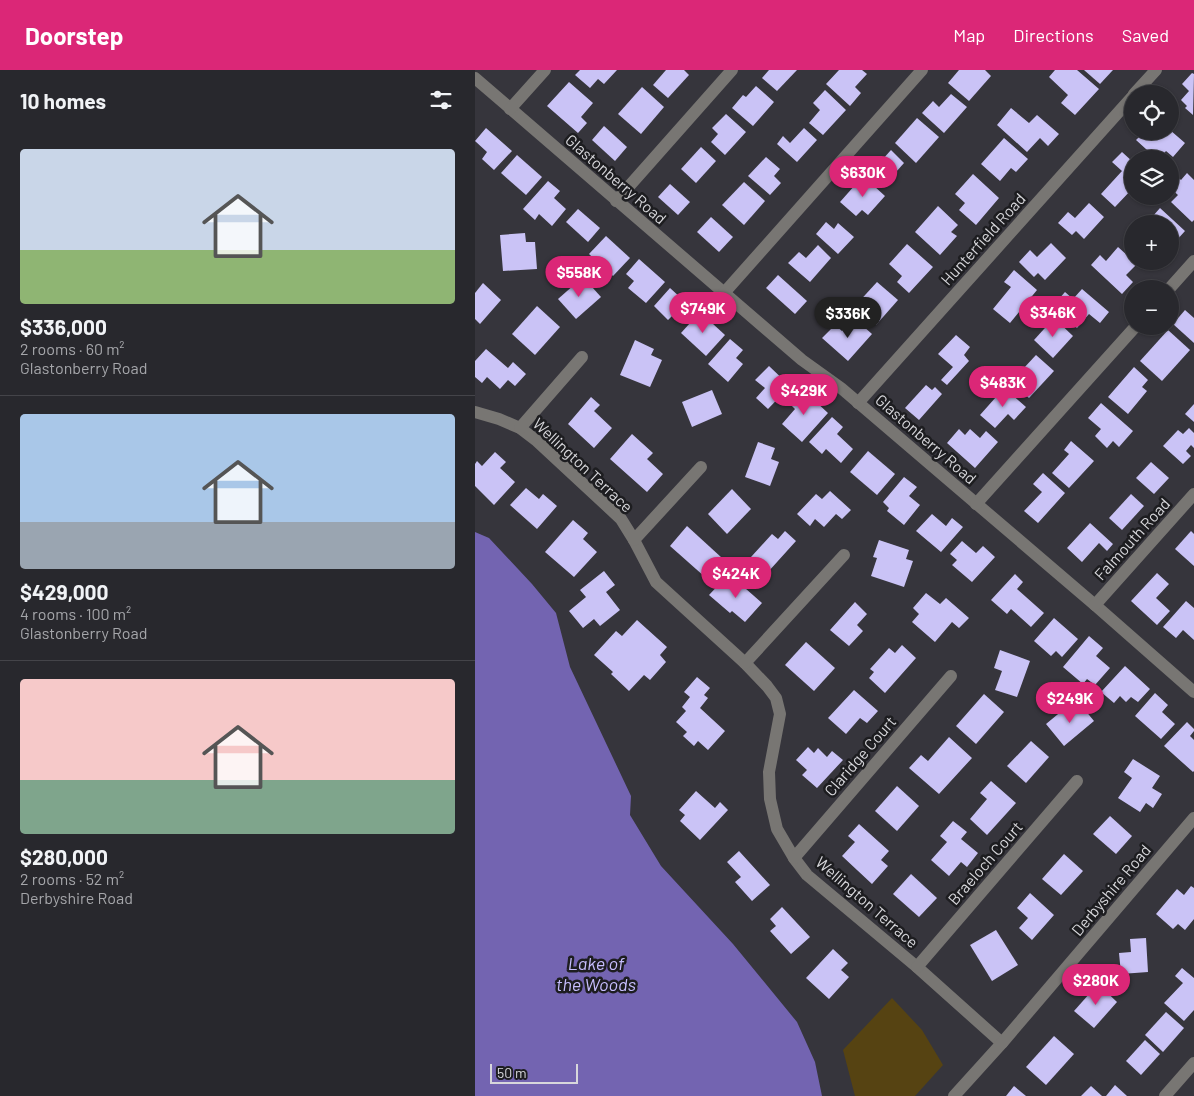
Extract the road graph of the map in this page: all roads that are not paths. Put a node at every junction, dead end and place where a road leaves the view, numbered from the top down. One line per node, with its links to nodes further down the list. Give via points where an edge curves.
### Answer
1 (545, 70): 8 (street)
2 (732, 70): 9 (street)
3 (921, 70): 12 (street)
4 (1155, 70): 6 (street, Hunterfield Road)
5 (475, 78): 8 (street, Glastonberry Road)
6 (1142, 85)
7 (1124, 105): 15 (street, Hunterfield Road)
8 (510, 109): 9 (street, Glastonberry Road)
9 (616, 201): 12 (street, Glastonberry Road)
10 (1194, 261): 11 (street)
11 (1177, 280)
12 (723, 293): 15 (street, Glastonberry Road)
13 (1127, 335): 20 (street)
14 (582, 357): 17 (street)
15 (858, 403): 20 (street, Glastonberry Road)
16 (475, 412): 17 (street, Wellington Terrace)
17 (520, 428): 21 (street, Wellington Terrace, via 621,519)
18 (701, 467): 21 (street)
19 (1194, 494): 23 (street, Falmouth Road)
20 (976, 504): 23 (street, Glastonberry Road)
21 (634, 540): 24 (street, Wellington Terrace, via 656,582)
22 (844, 555): 24 (street)
23 (1095, 605): 26 (street, Glastonberry Road)
24 (745, 663): 29 (street, Wellington Terrace, via 776,698 780,714 769,772 769,799 777,829)
25 (951, 676): 29 (street, Claridge Court)
26 (1194, 692)
27 (1077, 780): 30 (street, Braeloch Court)
28 (1194, 818): 31 (street, Derbyshire Road)
29 (794, 858): 30 (street, Wellington Terrace, via 807,875)
30 (917, 967): 31 (street, Wellington Terrace)
31 (1002, 1042): 33 (street, Derbyshire Road)
32 (1194, 1063): 34 (street)
33 (954, 1096)
34 (1165, 1096)

